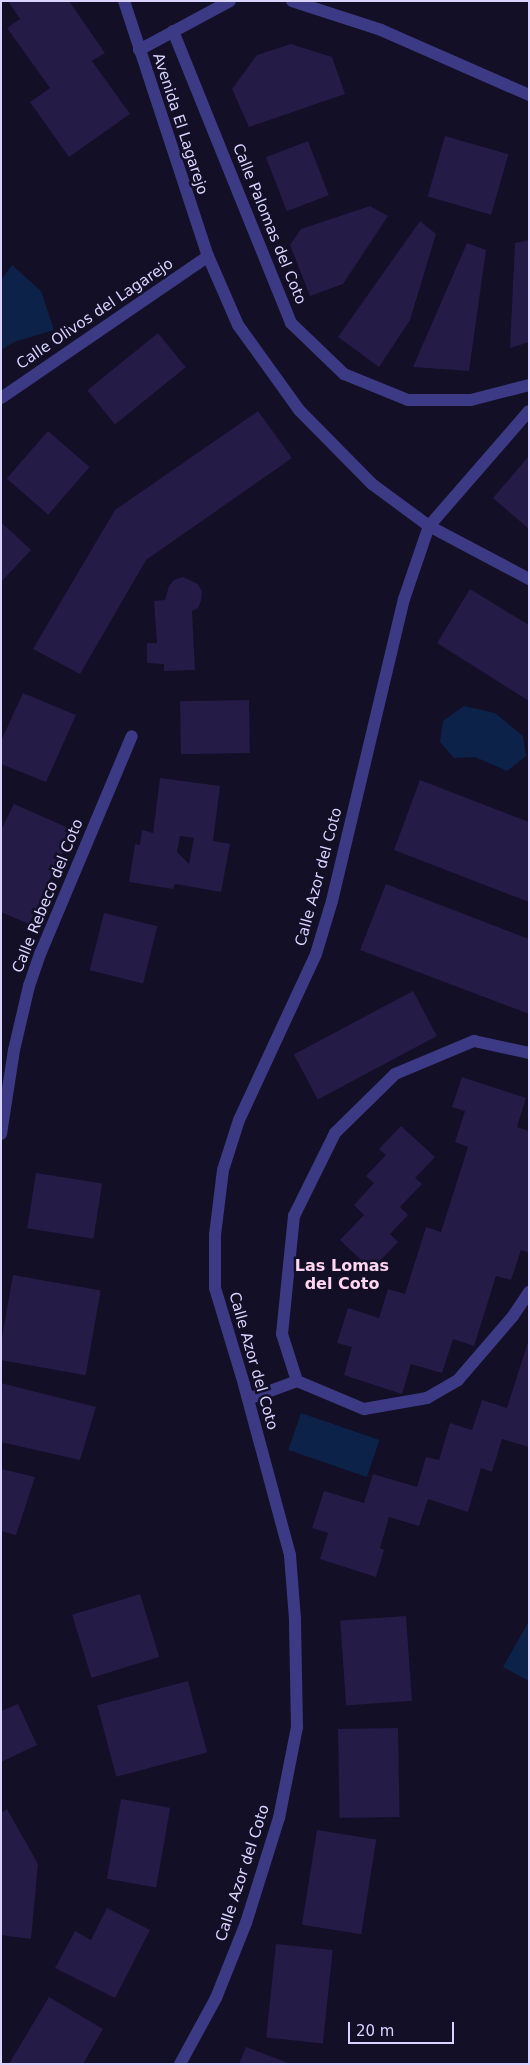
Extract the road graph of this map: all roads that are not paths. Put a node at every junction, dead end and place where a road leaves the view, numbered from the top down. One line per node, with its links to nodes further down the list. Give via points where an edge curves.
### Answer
1 (124, 1): 5 (street, Avenida El Lagarejo)
2 (230, 1): 4 (street)
3 (292, 1): 6 (street, via 381,30)
4 (173, 31): 5 (street); 8 (street, Calle Palomas del Coto, via 291,323 344,374 408,400 470,400)
5 (139, 50): 7 (street, Avenida El Lagarejo)
6 (529, 95)
7 (208, 256): 9 (street, Calle Olivos del Lagarejo); 11 (street, Avenida El Lagarejo, via 238,326 298,410 372,484)
8 (529, 385)
9 (1, 398)
10 (529, 411): 11 (street)
11 (429, 526): 12 (street, Avenida El Lagarejo); 18 (street, Calle Azor del Coto, via 404,599 332,901 316,954 239,1120 223,1170 215,1235 215,1288)
12 (529, 579)
13 (132, 736): 15 (street, Calle Rebeco del Coto, via 29,986 14,1050)
14 (529, 1053): 17 (street, via 474,1041 394,1074 336,1133 294,1216 282,1334)
15 (1, 1134)
16 (529, 1292): 17 (street, via 513,1316 458,1380 428,1398 364,1409)
17 (297, 1381): 18 (street)
18 (248, 1399): 19 (street, Calle Azor del Coto, via 290,1555 297,1727 280,1818 246,1923 216,1998)
19 (180, 2064)

